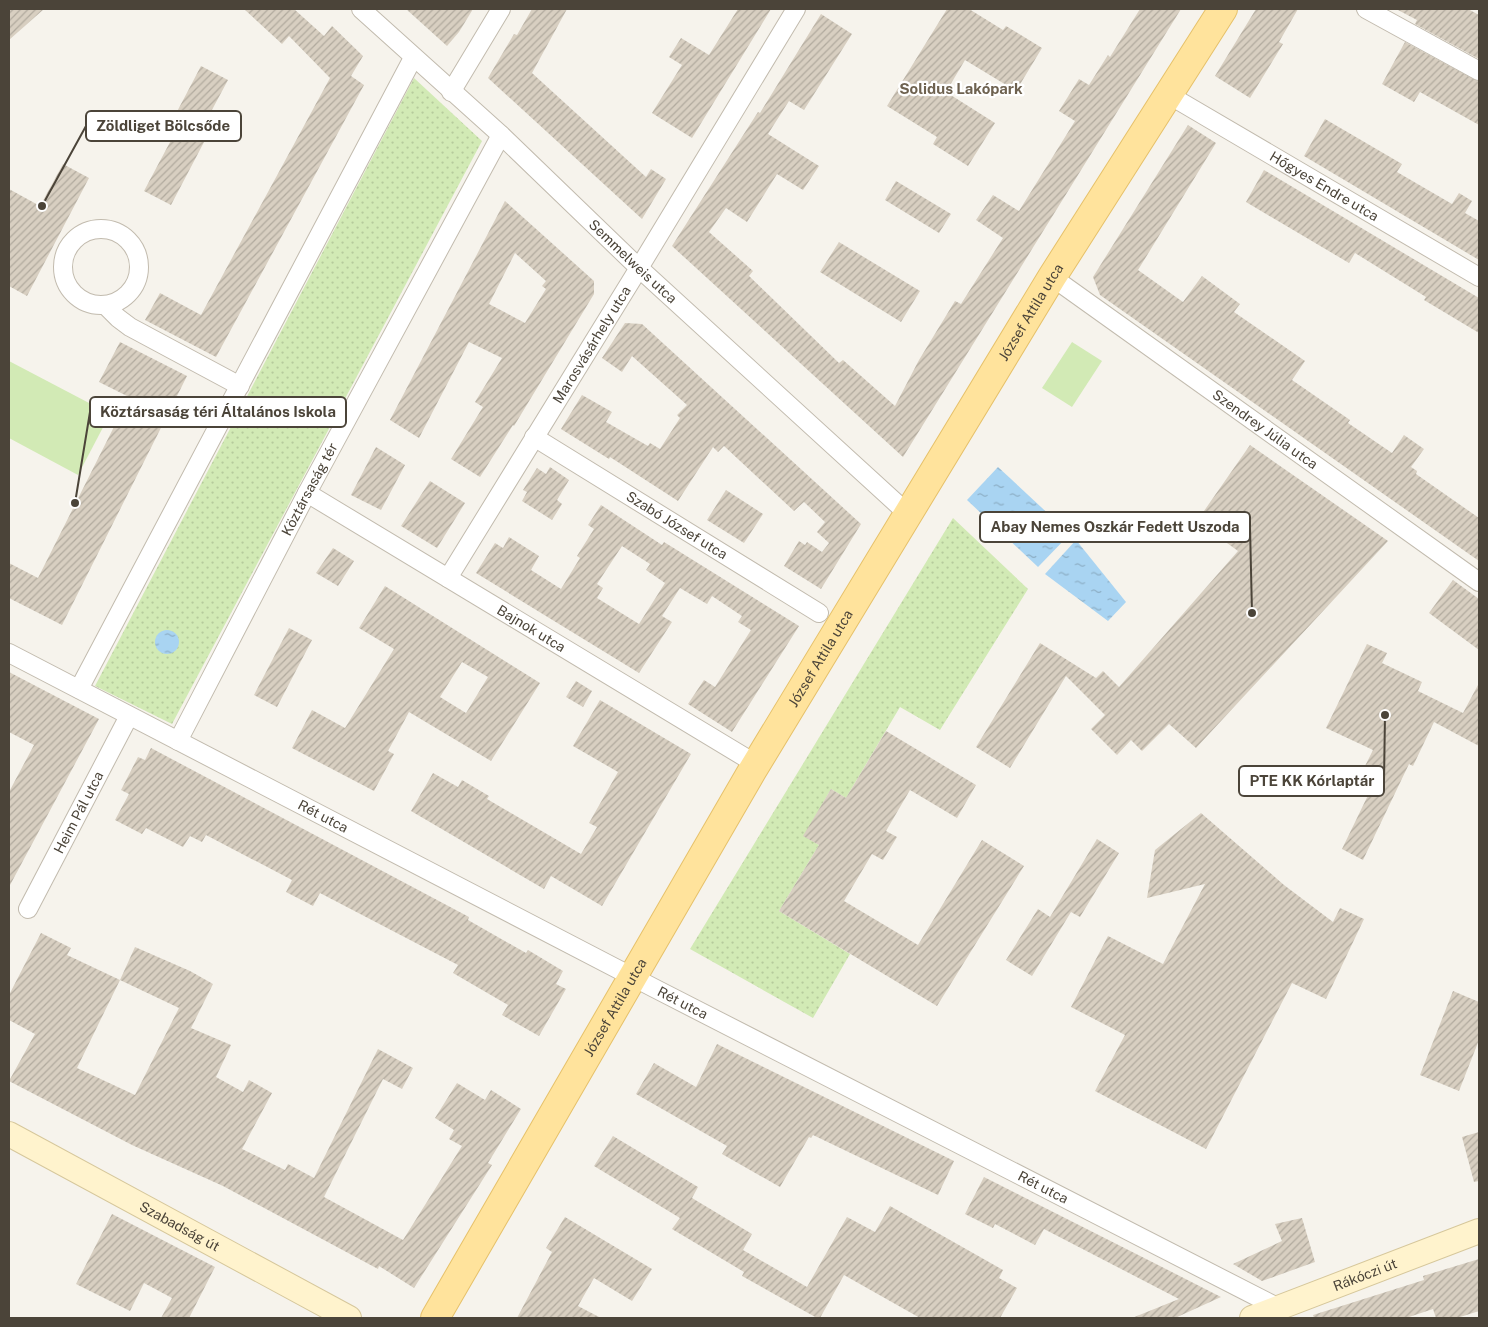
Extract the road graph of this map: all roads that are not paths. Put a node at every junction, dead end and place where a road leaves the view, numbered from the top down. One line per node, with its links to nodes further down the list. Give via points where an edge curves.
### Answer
1 (361, 9): 6 (street, Semmelweis utca)
2 (500, 9): 8 (street)
3 (796, 9): 11 (street, Marosvásárhely utca)
4 (1223, 9): 9 (main road, József Attila utca)
5 (1366, 9): 7 (street)
6 (413, 58): 8 (street, Semmelweis utca); 15 (street)
7 (1479, 71)
8 (451, 92): 10 (street, Semmelweis utca)
9 (1169, 95): 12 (main road, József Attila utca); 13 (street, Hőgyes Endre utca)
10 (501, 135): 11 (street, Semmelweis utca); 17 (street, Köztársaság tér)
11 (639, 268): 16 (street, Marosvásárhely utca); 18 (street, Semmelweis utca)
12 (1052, 277): 18 (main road, József Attila utca); 20 (street, Szendrey Júlia utca)
13 (1479, 277)
14 (105, 305): 14 (street, via 120,301 131,291 138,278 139,263 134,248 125,237 112,230 97,229 71,243 64,257 63,271 68,286 77,297 90,304); 15 (street, via 130,327)
15 (240, 386): 23 (street)
16 (534, 437): 19 (street, Marosvásárhely utca); 21 (street, Szabó József utca)
17 (307, 493): 19 (street, Bajnok utca); 25 (street, Köztársaság tér)
18 (907, 513): 26 (main road, József Attila utca)
19 (448, 578): 26 (street, Bajnok utca)
20 (1479, 582)
21 (819, 613)
22 (9, 653): 23 (street, Rét utca)
23 (79, 689): 24 (street, Rét utca)
24 (129, 716): 25 (street, Rét utca); 27 (street, Heim Pál utca)
25 (178, 741): 28 (street, Rét utca)
26 (756, 764): 28 (main road, József Attila utca)
27 (28, 909)
28 (632, 977): 31 (street, Rét utca); 33 (main road, József Attila utca)
29 (9, 1134): 32 (street, Szabadság út)
30 (1479, 1230): 31 (street, Rákóczi út)
31 (1277, 1307): 34 (street, Rákóczi út)
32 (349, 1318)
33 (435, 1318)
34 (1252, 1318)

